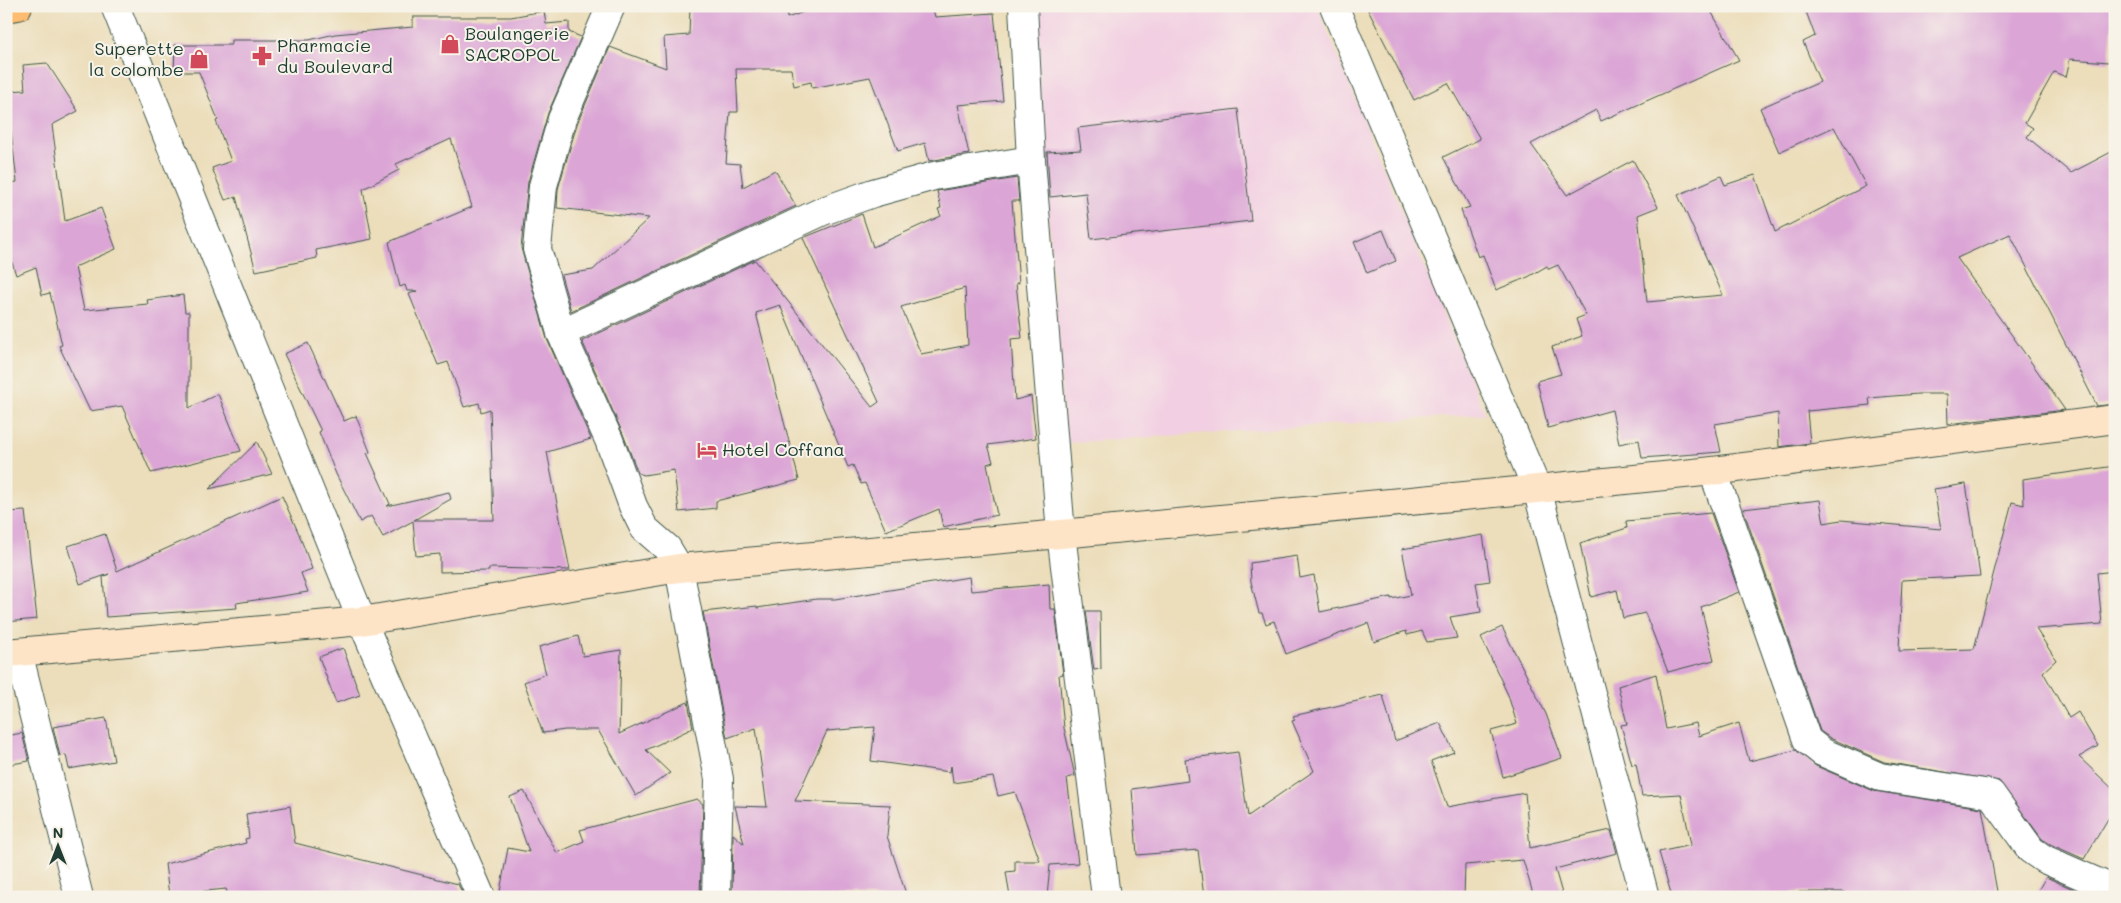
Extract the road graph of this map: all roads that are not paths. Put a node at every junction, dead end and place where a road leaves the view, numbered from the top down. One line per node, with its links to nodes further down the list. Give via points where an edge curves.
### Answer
1 (18, 6): 6 (main road)
2 (115, 6): 14 (street)
3 (611, 6): 8 (street, via 562,119 543,186 537,249)
4 (1023, 6): 7 (street)
5 (1334, 6): 11 (street)
6 (6, 8)
7 (1031, 160): 8 (street, via 934,176 823,211); 12 (street)
8 (561, 333): 13 (street, via 609,440 640,521 667,548)
9 (2115, 419): 10 (main road)
10 (1713, 470): 11 (main road); 16 (street, via 1807,740 1822,752 1880,777 1992,794 2032,850 2044,859)
11 (1537, 489): 12 (main road); 21 (street)
12 (1061, 534): 13 (main road); 20 (street)
13 (678, 568): 14 (main road); 19 (street, via 718,778)
14 (362, 621): 15 (main road); 18 (street)
15 (12, 653): 17 (street)
16 (2115, 890)
17 (79, 897)
18 (482, 897)
19 (716, 897)
20 (1106, 897)
21 (1645, 897)

